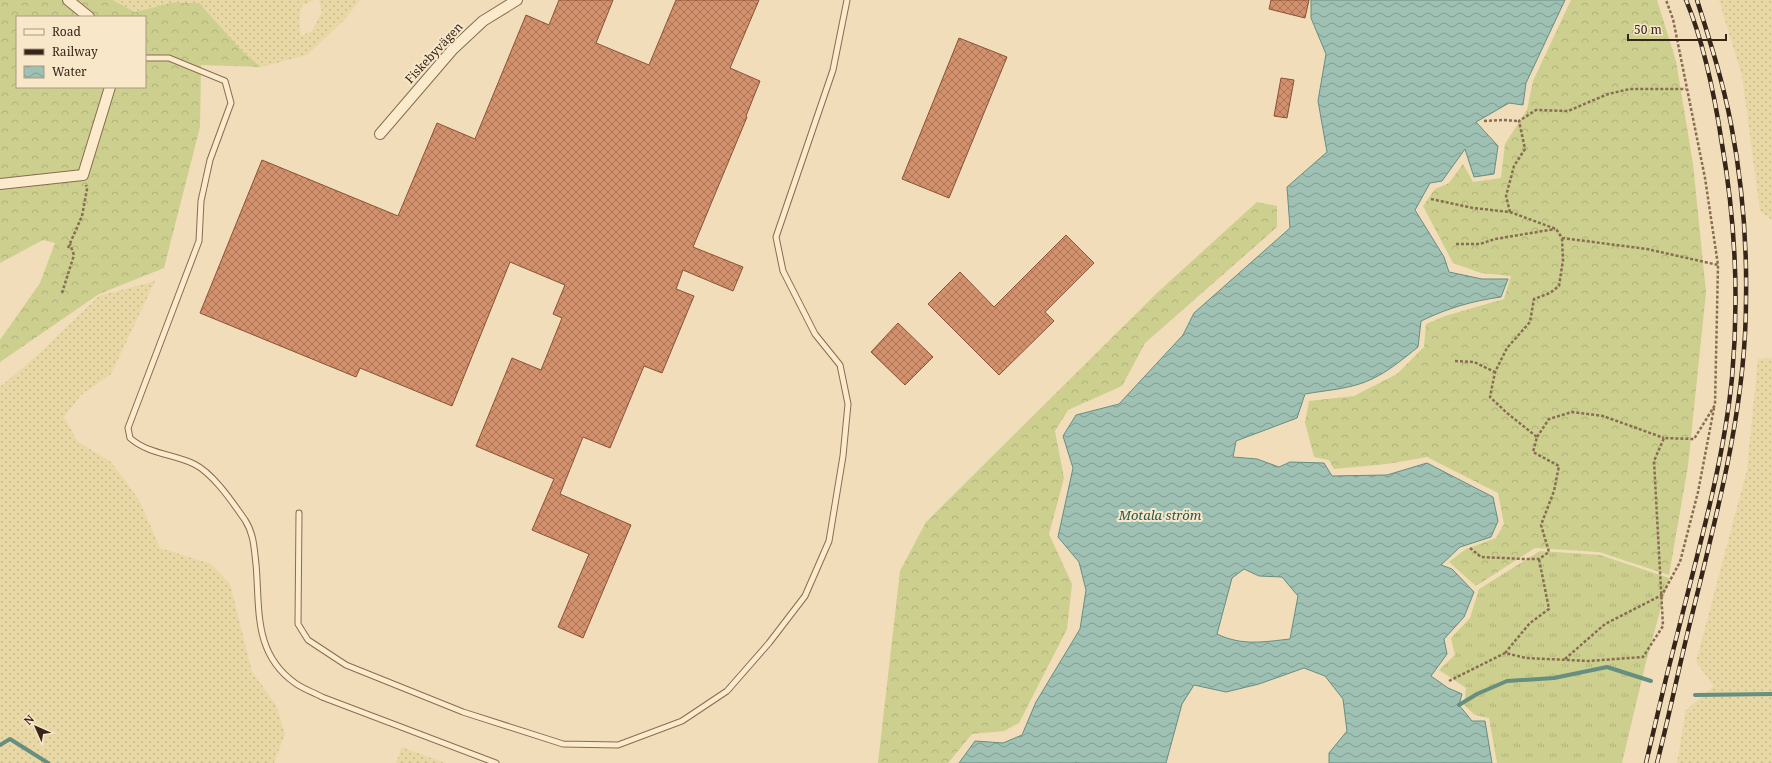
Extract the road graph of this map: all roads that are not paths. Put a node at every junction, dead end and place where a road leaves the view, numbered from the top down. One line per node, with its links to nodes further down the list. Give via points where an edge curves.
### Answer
1 (68, 0): 4 (street)
2 (517, 0): 7 (street, Fiskebyvägen, via 483,21 453,49)
3 (847, 0): 9 (lane, via 833,70 776,237 783,271 815,334 840,365 848,404 843,456 829,540 804,596 769,643 727,691 682,721 618,744 563,744 463,712 346,665 308,640 298,624)
4 (88, 16)
5 (146, 58): 10 (lane, via 169,58 225,81 230,103 210,160 201,201 199,241 128,428 130,438 140,446 195,464 215,481 246,522 253,538 260,628 267,650 277,667 295,683 322,697)
6 (110, 88): 8 (street, via 83,175)
7 (380, 134)
8 (0, 184)
9 (299, 513)
10 (496, 763)

